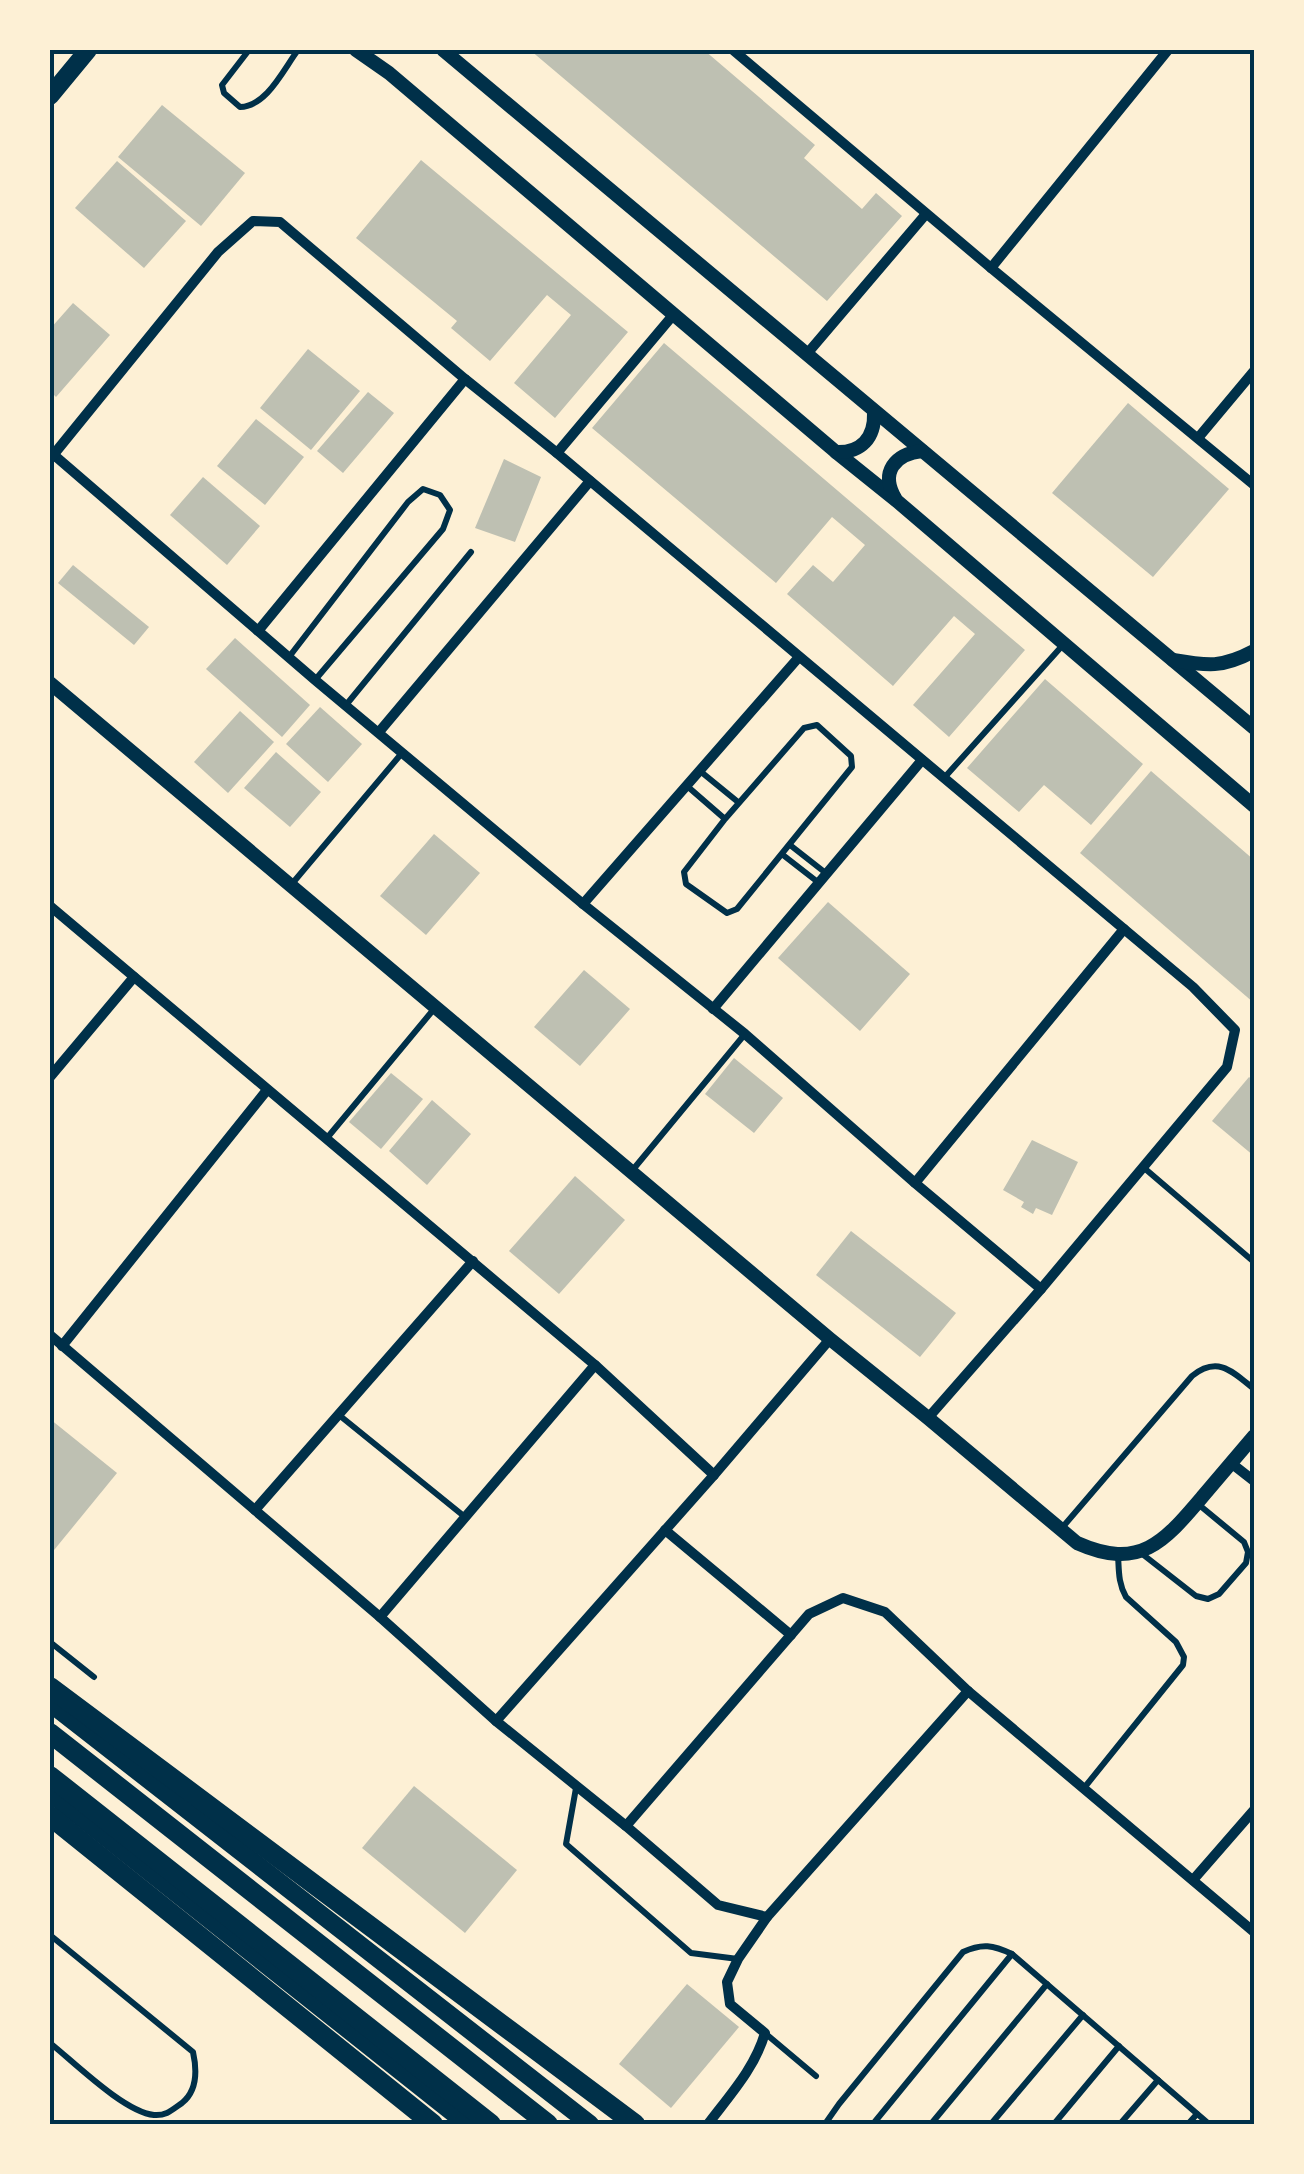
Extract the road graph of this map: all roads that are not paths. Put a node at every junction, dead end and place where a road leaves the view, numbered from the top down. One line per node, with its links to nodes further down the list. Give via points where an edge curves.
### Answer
1 (88, 50): 10 (main road)
2 (248, 50): 3 (lane, via 222,84 240,107 265,96)
3 (298, 50)
4 (356, 50): 9 (street)
5 (376, 50): 9 (street)
6 (443, 50): 14 (street)
7 (732, 50): 11 (street)
8 (1164, 51): 12 (street)
9 (389, 73): 13 (street)
10 (50, 96)
11 (926, 214): 12 (street); 14 (street)
12 (990, 268): 18 (street)
13 (674, 314): 20 (street); 21 (street)
14 (806, 354): 17 (street)
15 (1254, 371): 18 (street)
16 (464, 379): 21 (street); 22 (street, via 280,222 252,221 218,252); 27 (street)
17 (874, 413): 19 (street); 20 (street, via 870,438)
18 (1198, 438): 24 (street)
19 (922, 451): 25 (street, via 895,461 889,488); 32 (street)
20 (836, 452): 25 (street)
21 (557, 454): 23 (street)
22 (52, 457): 27 (street)
23 (590, 481): 31 (street); 37 (street)
24 (1254, 485)
25 (896, 501): 28 (street)
26 (472, 552): 35 (lane)
27 (258, 630): 30 (street)
28 (1063, 644): 41 (lane); 44 (street)
29 (1254, 651): 32 (street, via 1210,666)
30 (289, 657): 33 (street); 33 (lane, via 408,502 423,489 440,495 450,510 443,529)
31 (800, 658): 39 (street); 40 (street)
32 (1173, 660): 36 (street)
33 (315, 680): 35 (street)
34 (50, 683): 49 (street)
35 (346, 705): 37 (street)
36 (1254, 728)
37 (379, 732): 38 (street)
38 (402, 752): 49 (lane); 50 (street)
39 (922, 760): 41 (street); 48 (street)
40 (700, 771): 42 (street); 43 (lane)
41 (944, 778): 52 (street)
42 (687, 786): 45 (lane); 50 (street)
43 (738, 802): 45 (lane); 46 (lane, via 804,728 817,725 851,756 852,767)
44 (1254, 806)
45 (725, 819): 47 (lane, via 684,872 686,884 726,913 737,909)
46 (790, 845): 47 (lane); 48 (lane)
47 (782, 855): 48 (lane)
48 (823, 879): 55 (street)
49 (290, 886): 54 (street)
50 (583, 904): 55 (street)
51 (50, 906): 53 (street)
52 (1124, 929): 60 (street, via 1235,1030 1227,1067); 62 (street)
53 (134, 977): 57 (street); 58 (street)
54 (435, 1007): 59 (lane); 61 (street)
55 (713, 1009): 56 (street)
56 (745, 1034): 61 (lane); 62 (street)
57 (50, 1077)
58 (267, 1090): 59 (street); 68 (street)
59 (326, 1140): 63 (street)
60 (1143, 1167): 64 (lane); 65 (street)
61 (631, 1172): 67 (street)
62 (914, 1182): 65 (street)
63 (473, 1261): 69 (street); 71 (street)
64 (1254, 1262)
65 (1041, 1289): 72 (street)
66 (50, 1336): 68 (street)
67 (830, 1339): 72 (street); 75 (street)
68 (62, 1346): 78 (street)
69 (595, 1365): 75 (street); 79 (street)
70 (1254, 1389): 81 (lane, via 1224,1367 1192,1376)
71 (339, 1415): 78 (street); 79 (lane)
72 (928, 1418): 81 (street)
73 (1254, 1436): 74 (street)
74 (1232, 1462): 76 (street); 77 (street)
75 (714, 1475): 80 (street)
76 (1254, 1481)
77 (1197, 1503): 82 (street, via 1161,1542); 82 (lane, via 1247,1547 1246,1563 1219,1594 1196,1596)
78 (256, 1510): 84 (street)
79 (464, 1518): 84 (street)
80 (665, 1530): 85 (street); 91 (street)
81 (1060, 1530): 83 (street, via 1077,1544)
82 (1140, 1552): 83 (street)
83 (1118, 1555): 95 (lane, via 1122,1590 1176,1642 1183,1665)
84 (380, 1617): 91 (street)
85 (791, 1635): 89 (street, via 809,1614 843,1598 885,1612); 99 (street)
86 (50, 1642): 87 (lane)
87 (94, 1677)
88 (50, 1687): 119 (highway)
89 (968, 1691): 95 (street); 101 (street)
90 (50, 1703): 118 (main road)
91 (496, 1721): 94 (street)
92 (50, 1733): 117 (highway)
93 (50, 1776): 116 (highway)
94 (577, 1786): 99 (street); 105 (lane, via 566,1844 690,1952)
95 (1084, 1788): 100 (street)
96 (50, 1792): 115 (main road)
97 (1254, 1810): 100 (street)
98 (50, 1816): 114 (highway)
99 (626, 1826): 101 (street, via 718,1905)
100 (1192, 1880): 102 (street)
101 (767, 1917): 105 (street)
102 (1254, 1932)
103 (50, 1935): 109 (lane, via 193,2052 197,2069 190,2097 168,2114 151,2115 127,2105)
104 (1012, 1954): 106 (lane); 121 (lane, via 980,1944 963,1952); 122 (lane)
105 (738, 1959): 108 (street, via 727,1982 730,2004)
106 (1046, 1984): 107 (lane); 123 (lane)
107 (1083, 2015): 110 (lane); 124 (lane)
108 (765, 2033): 111 (lane); 120 (street, via 746,2074)
109 (50, 2043)
110 (1119, 2046): 112 (lane); 125 (lane)
111 (816, 2076)
112 (1158, 2080): 113 (lane); 126 (lane)
113 (1197, 2114): 127 (lane); 128 (lane)
114 (433, 2124)
115 (467, 2124)
116 (491, 2124)
117 (548, 2124)
118 (590, 2124)
119 (635, 2124)
120 (708, 2124)
121 (825, 2124)
122 (873, 2124)
123 (931, 2124)
124 (991, 2124)
125 (1054, 2124)
126 (1120, 2124)
127 (1188, 2124)
128 (1209, 2124)

